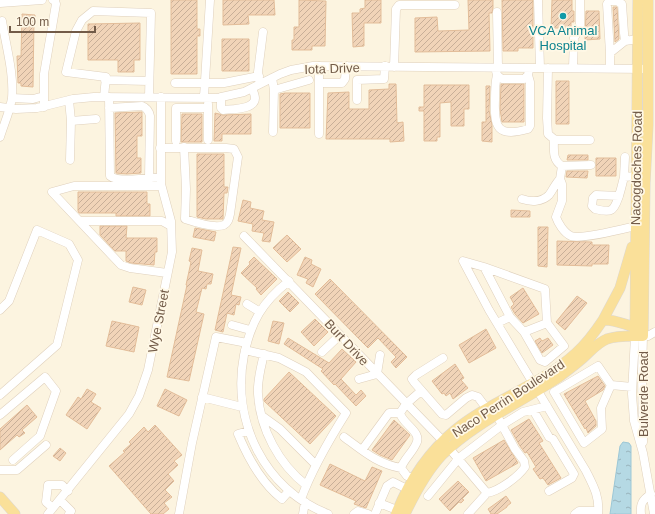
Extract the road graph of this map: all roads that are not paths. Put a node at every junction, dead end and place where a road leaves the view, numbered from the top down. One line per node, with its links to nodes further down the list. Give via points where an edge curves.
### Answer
1 (42, 0): 7 (street)
2 (53, 0): 36 (street, via 56,4 44,74)
3 (210, 0): 31 (street)
4 (538, 0): 19 (street)
5 (580, 0): 21 (street, via 580,28 574,38)
6 (645, 1): 12 (main road, Nacogdoches Road); 23 (main road, Nacogdoches Road)
7 (0, 3)
8 (455, 5): 18 (street, via 399,5 396,9)
9 (497, 12): 24 (street)
10 (2, 21): 42 (street)
11 (264, 32): 32 (street)
12 (638, 39): 13 (street); 23 (main road, Nacogdoches Road)
13 (626, 40): 14 (street); 14 (street, via 622,4 609,1 607,4)
14 (610, 53): 22 (street)
15 (319, 66): 16 (street, Iota Drive); 26 (street, Iota Drive, via 291,70); 33 (street)
16 (346, 66): 17 (street, Iota Drive); 33 (street, via 346,79 342,83)
17 (385, 66): 18 (street, Iota Drive); 45 (street, via 384,79 357,80)
18 (394, 67): 24 (street, Iota Drive)
19 (540, 68): 20 (street, Iota Drive); 25 (street, Iota Drive)
20 (548, 68): 21 (street, Iota Drive); 63 (street, via 548,134)
21 (573, 68): 22 (street, Iota Drive)
22 (610, 68): 23 (street, Iota Drive)
23 (643, 69): 72 (main road, Nacogdoches Road); 98 (main road, Nacogdoches Road, via 648,125)
24 (497, 70): 25 (street, Iota Drive); 25 (street, via 496,123 503,130 518,132 530,126)
25 (529, 71)
26 (272, 78): 32 (street, Iota Drive); 34 (street)
27 (105, 80): 29 (street); 29 (street, via 106,78 66,72 76,31 82,20 93,12 150,13); 35 (street)
28 (309, 80): 34 (street)
29 (149, 81): 38 (street)
30 (175, 83): 31 (street)
31 (205, 83): 32 (street); 40 (street)
32 (257, 83): 41 (street, Iota Drive, via 240,93); 41 (street, via 254,102 248,107 223,110)
33 (319, 83): 60 (street)
34 (274, 90): 59 (street)
35 (106, 94): 37 (street, Iota Drive); 44 (street, Iota Drive); 50 (street)
36 (44, 96): 42 (street, via 33,99); 48 (street)
37 (133, 97): 38 (street, Iota Drive); 46 (street)
38 (149, 97): 39 (street, Iota Drive)
39 (161, 97): 43 (street, Iota Drive); 56 (street, Wye Street)
40 (206, 97): 41 (street, Iota Drive); 43 (street, Iota Drive); 52 (street)
41 (221, 97)
42 (12, 98): 49 (street)
43 (194, 98): 51 (street)
44 (68, 100): 48 (street, Iota Drive); 57 (street)
45 (356, 100)
46 (132, 106): 50 (street); 58 (street, via 148,109)
47 (0, 107): 49 (street, Iota Drive)
48 (44, 107): 49 (street, Iota Drive)
49 (10, 108): 54 (street)
50 (109, 108): 75 (street, via 110,176 113,179)
51 (194, 108): 52 (street); 53 (street, via 176,108)
52 (208, 108): 64 (street)
53 (176, 117): 56 (street); 62 (street, via 176,140)
54 (3, 119): 61 (street)
55 (96, 119): 57 (street)
56 (161, 119): 58 (street); 62 (street, Wye Street)
57 (71, 120): 69 (street)
58 (150, 122): 75 (street)
59 (273, 132)
60 (320, 134)
61 (0, 137)
62 (160, 139): 67 (street, Wye Street)
63 (554, 139): 65 (street); 71 (street, via 554,158)
64 (208, 140)
65 (590, 140)
66 (184, 147): 67 (street); 80 (street); 80 (street, via 234,149 238,157 228,222 218,227)
67 (160, 148): 73 (street, Wye Street)
68 (625, 157): 74 (street)
69 (70, 160)
70 (591, 164): 71 (street)
71 (562, 166): 76 (street)
72 (636, 176): 74 (street); 83 (main road, Nacogdoches Road)
73 (160, 177): 75 (street); 77 (street, Wye Street)
74 (624, 177): 78 (street)
75 (149, 178)
76 (560, 179): 79 (street, via 546,197 534,201); 83 (street, via 562,201 556,218 570,236)
77 (161, 186): 81 (street, via 88,185 52,192); 82 (street, Wye Street)
78 (619, 196)
79 (522, 199)
80 (185, 219): 82 (street)
81 (80, 221): 82 (street); 86 (street, via 121,265)
82 (171, 223): 86 (street, Wye Street, via 172,252)
83 (636, 231): 92 (main road, Naco Perrin Boulevard, via 620,288); 98 (main road, Nacogdoches Road)
84 (244, 236): 87 (street, Burt Drive)
85 (484, 267): 91 (street); 93 (street, via 463,261); 94 (street, via 545,289)
86 (167, 274): 144 (street, Wye Street, via 148,370 139,396 129,414)
87 (289, 281): 90 (street, via 275,292); 100 (street, Burt Drive)
88 (247, 304): 90 (street)
89 (0, 310): 114 (street, via 9,301 37,230 69,244 78,260 57,345)
90 (260, 312): 96 (street)
91 (510, 317): 93 (street); 97 (street)
92 (603, 320): 98 (main road, via 613,320); 107 (main road, Naco Perrin Boulevard, via 577,352)
93 (497, 323): 111 (street)
94 (547, 323): 97 (street); 106 (street, via 564,346)
95 (232, 325): 96 (street)
96 (250, 330): 101 (street)
97 (524, 332): 106 (street, via 540,360)
98 (639, 332): 99 (street); 111 (main road, Naco Perrin Boulevard, via 606,340 572,367); 112 (street, Bulverde Road); 133 (street, Bulverde Road)
99 (655, 332)
100 (340, 335): 102 (street); 108 (street, Burt Drive)
101 (246, 347): 103 (street); 115 (street, via 216,337); 118 (street, via 241,376)
102 (322, 352)
103 (264, 354): 124 (street, via 258,394); 138 (street, via 279,358 306,372 346,413)
104 (380, 355): 108 (street)
105 (443, 358): 113 (street, via 412,379)
106 (545, 362): 107 (street)
107 (548, 373): 111 (main road, Naco Perrin Boulevard)
108 (377, 374): 109 (street); 116 (street, Burt Drive)
109 (359, 379)
110 (611, 385): 110 (street, via 598,366 554,392 584,444 602,429 602,408); 112 (street)
111 (536, 386): 117 (street); 119 (main road, Naco Perrin Boulevard); 122 (main road, Naco Perrin Boulevard)
112 (632, 387): 133 (street, Bulverde Road, via 634,420)
113 (421, 390): 116 (street); 119 (street, via 442,414 446,415 472,395 478,397)
114 (1, 392)
115 (202, 397): 118 (street); 160 (street)
116 (406, 404): 121 (street); 131 (street, Burt Drive)
117 (547, 406): 120 (street); 127 (street)
118 (242, 407): 126 (street)
119 (487, 409): 131 (main road, Naco Perrin Boulevard, via 456,430)
120 (534, 410): 125 (street, via 523,412); 129 (street, via 549,437)
121 (400, 413): 132 (street, via 389,413); 139 (street, via 418,438 417,444)
122 (496, 414): 125 (street); 131 (main road, Naco Perrin Boulevard)
123 (0, 415): 136 (street, via 45,377 56,391 40,436)
124 (262, 416): 138 (street, via 280,429); 142 (street, via 278,455)
125 (502, 425): 134 (street); 147 (street, via 524,461 525,467 520,474)
126 (248, 431): 145 (street, via 265,464); 145 (street, via 238,434 253,467 282,499)
127 (563, 432): 129 (street); 135 (street)
128 (344, 437): 132 (street)
129 (553, 439): 137 (street)
130 (46, 445): 140 (street, via 17,470)
131 (446, 445): 134 (street, Burt Drive); 141 (main road, Naco Perrin Boulevard, via 420,467); 156 (main road, Naco Perrin Boulevard)
132 (362, 450): 139 (street, via 389,466)
133 (643, 453): 148 (street, Bulverde Road)
134 (459, 458): 147 (street, Burt Drive); 149 (street)
135 (579, 459): 137 (street); 157 (street, via 596,490)
136 (13, 460)
137 (568, 464): 146 (street, via 574,474 572,478)
138 (316, 465): 142 (street)
139 (401, 468): 141 (street, via 407,476)
140 (0, 470)
141 (413, 478): 143 (main road, Naco Perrin Boulevard)
142 (306, 485): 152 (street)
143 (407, 489): 153 (street, via 390,483); 156 (main road, Naco Perrin Boulevard)
144 (68, 491): 151 (street, Wye Street); 154 (street, via 62,485 48,485 46,502)
145 (289, 491): 152 (street)
146 (549, 491)
147 (487, 493): 165 (street)
148 (651, 494): 167 (street, via 643,499); 168 (street, Bulverde Road)
149 (428, 496)
150 (0, 497): 158 (main road)
151 (60, 500): 154 (street, Wye Street); 159 (street, via 71,511)
152 (303, 501): 155 (street); 161 (street)
153 (379, 503): 156 (street); 164 (street)
154 (51, 511)
155 (323, 513)
156 (399, 513)
157 (598, 513): 166 (street, via 579,511)
158 (15, 514)
159 (69, 514)
160 (180, 514)
161 (302, 514)
162 (354, 514): 163 (street)
163 (368, 514)
164 (375, 514)
165 (468, 514)
166 (575, 514)
167 (641, 514)
168 (654, 514)

